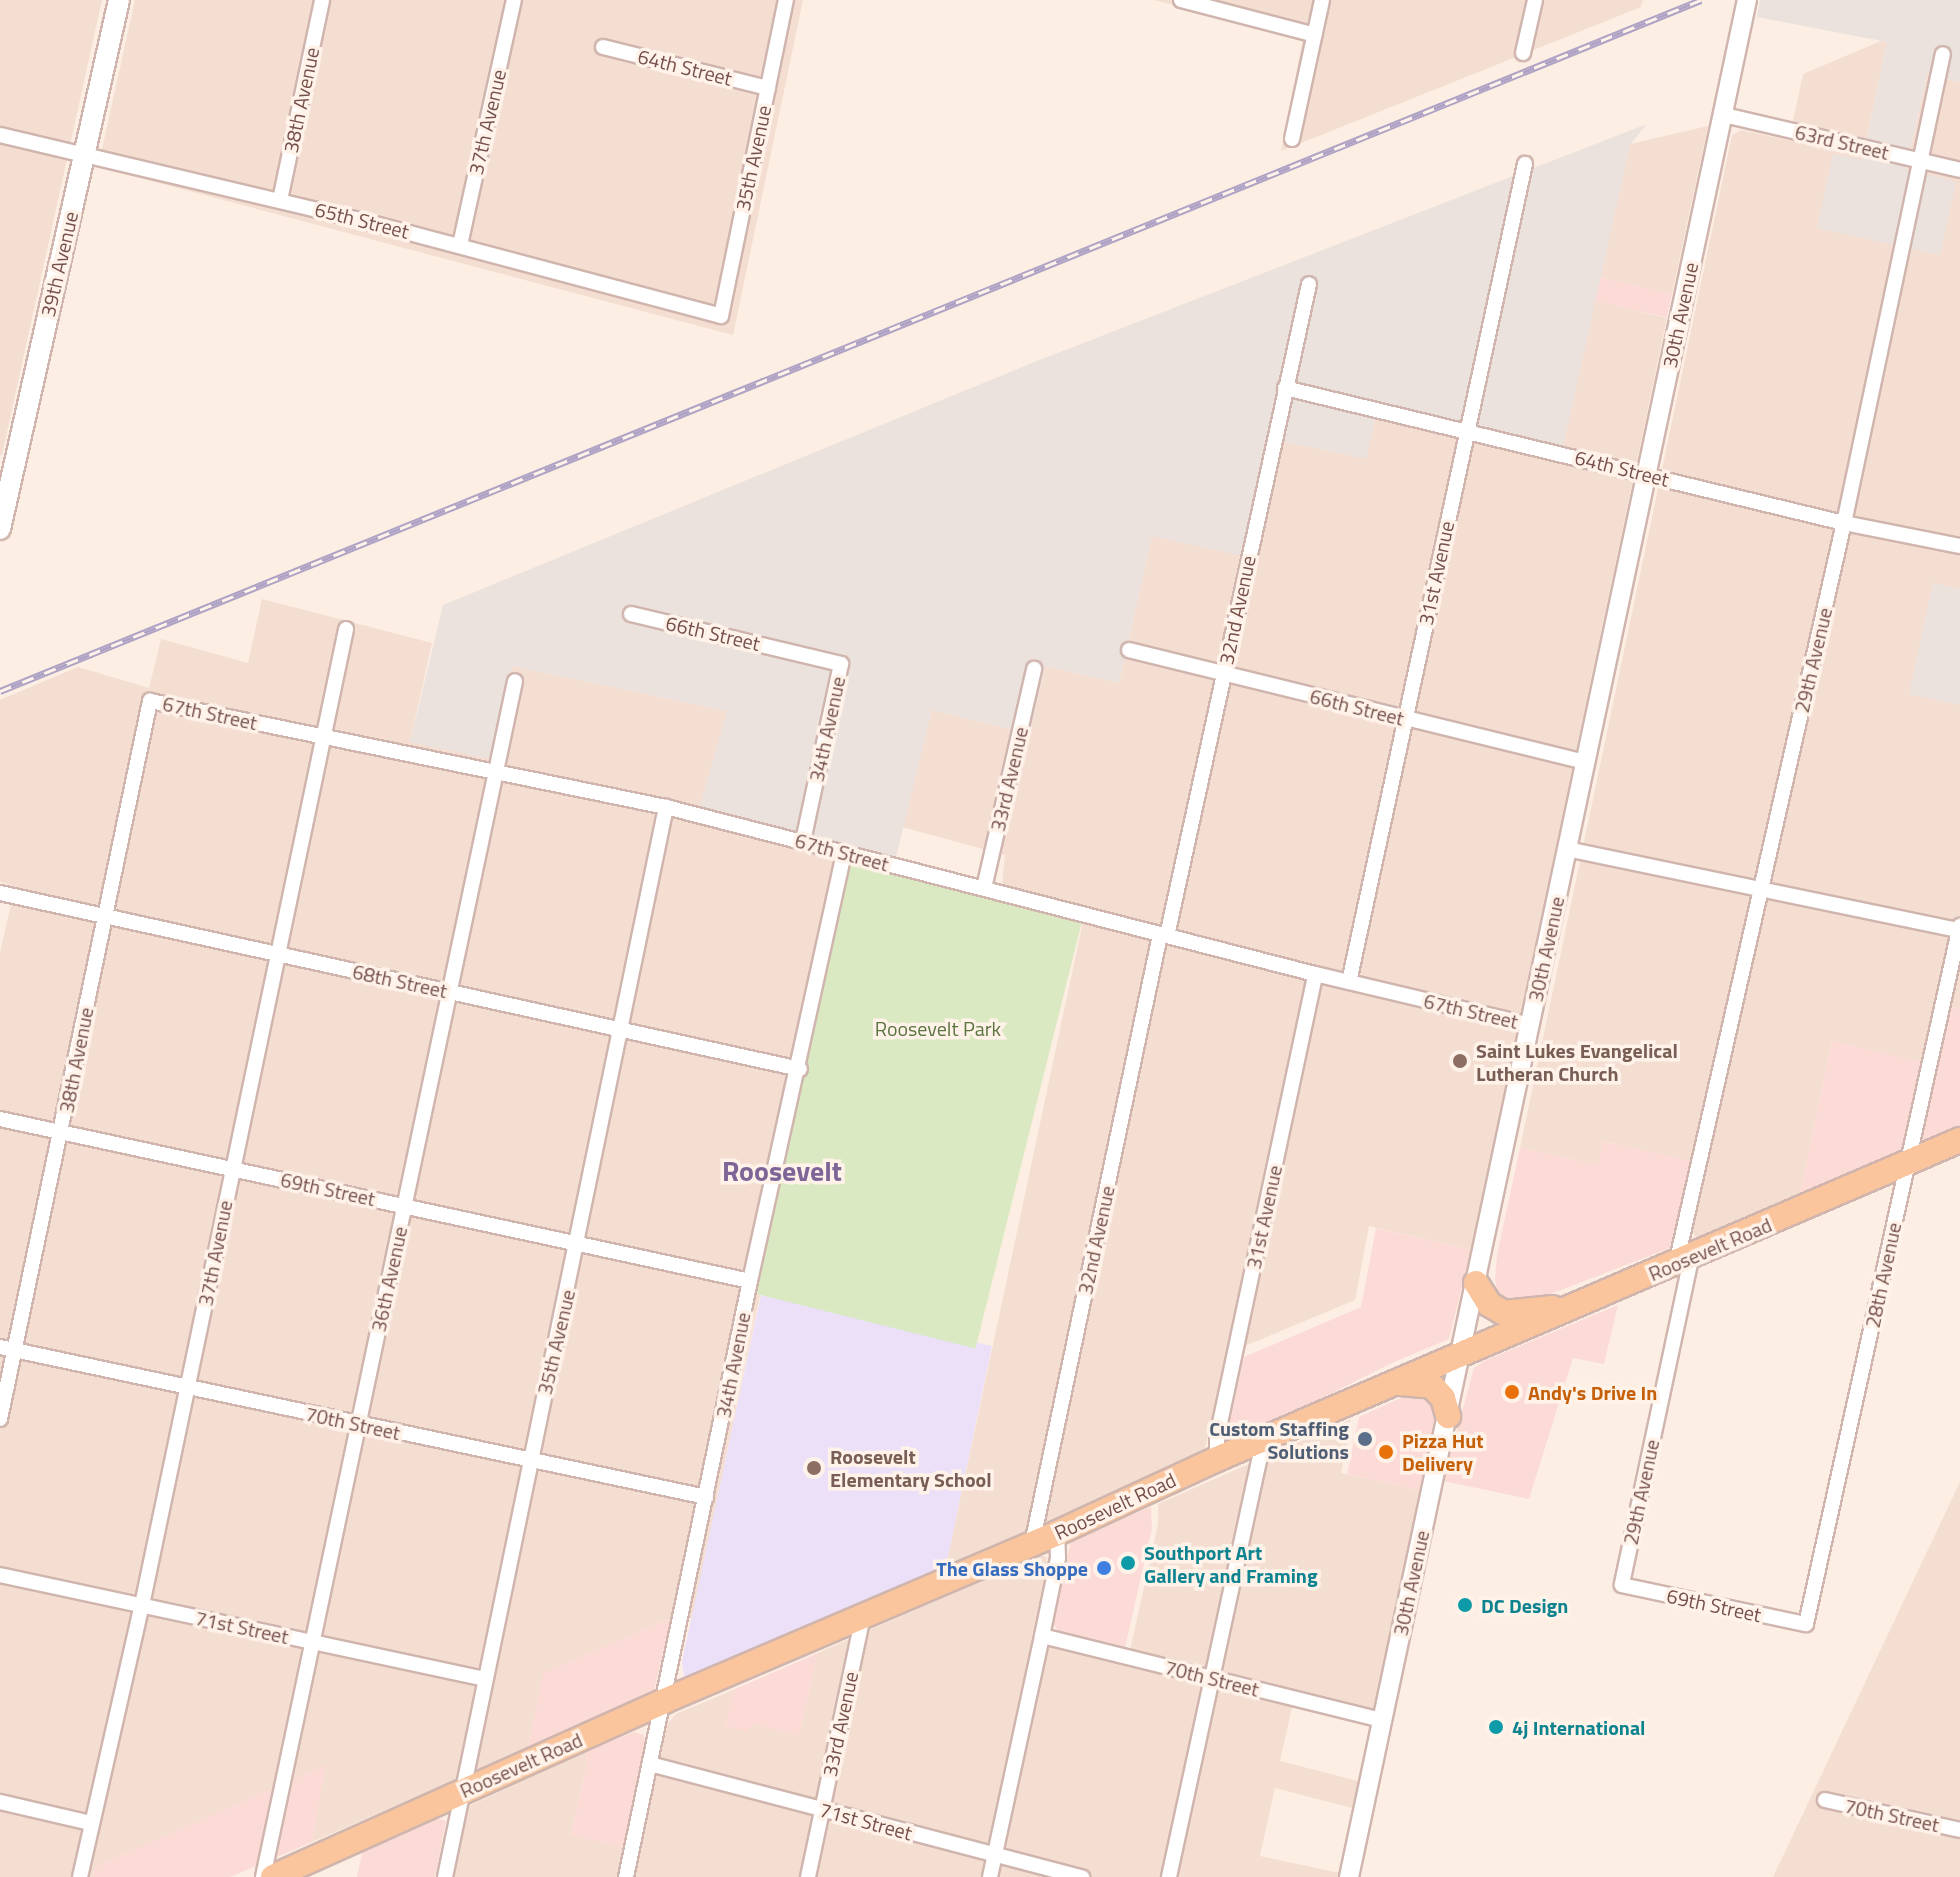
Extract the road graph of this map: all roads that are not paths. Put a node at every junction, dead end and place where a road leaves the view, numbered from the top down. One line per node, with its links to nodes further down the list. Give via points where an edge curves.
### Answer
1 (119, 0): 17 (main road, 39th Avenue)
2 (322, 0): 21 (street, 38th Avenue)
3 (514, 0): 22 (street, 37th Avenue)
4 (786, 0): 13 (street, 35th Avenue)
5 (1181, 0): 9 (street)
6 (1322, 0): 9 (street)
7 (1535, 0): 11 (street)
8 (1747, 0): 14 (street, 30th Avenue)
9 (1315, 35): 16 (street)
10 (603, 47): 13 (street, 64th Street)
11 (1523, 53)
12 (1943, 54): 18 (street, 29th Avenue)
13 (768, 88): 24 (street, 35th Avenue)
14 (1724, 115): 18 (street, 63rd Street); 27 (street, 30th Avenue)
15 (0, 135): 17 (street, 65th Street)
16 (1292, 139)
17 (84, 154): 21 (street, 65th Street); 29 (main road, 39th Avenue)
18 (1922, 161): 20 (street, 63rd Street); 28 (street, 29th Avenue)
19 (1525, 164): 26 (street, 31st Avenue)
20 (1960, 170)
21 (280, 200): 22 (street, 65th Street)
22 (460, 245): 24 (street, 65th Street)
23 (1309, 284): 25 (street, 32nd Avenue)
24 (721, 316)
25 (1285, 388): 26 (street, 64th Street); 36 (street, 32nd Avenue)
26 (1466, 430): 27 (street, 64th Street); 39 (street, 31st Avenue)
27 (1645, 473): 28 (street, 64th Street); 41 (street, 30th Avenue)
28 (1844, 523): 30 (street, 64th Street); 48 (street, 29th Avenue)
29 (0, 529)
30 (1960, 546)
31 (631, 614): 34 (street, 66th Street)
32 (346, 629): 40 (street, 37th Avenue)
33 (1129, 650): 36 (street, 66th Street)
34 (841, 664): 44 (street, 34th Avenue)
35 (1034, 669): 47 (street, 33rd Avenue)
36 (1223, 672): 39 (street, 66th Street); 52 (street, 32nd Avenue)
37 (515, 681): 42 (street, 36th Avenue)
38 (150, 701): 40 (street, 67th Street); 50 (street, 38th Avenue)
39 (1406, 719): 41 (street, 66th Street); 55 (street, 31st Avenue)
40 (323, 736): 42 (street, 67th Street); 53 (street, 37th Avenue)
41 (1585, 762): 45 (street, 30th Avenue)
42 (496, 771): 43 (street, 67th Street); 56 (street, 36th Avenue)
43 (666, 807): 44 (street, 67th Street); 58 (street, 35th Avenue)
44 (803, 842): 46 (street, 67th Street)
45 (1567, 849): 48 (street); 57 (street, 30th Avenue)
46 (844, 854): 47 (street, 67th Street); 59 (street, 34th Avenue)
47 (984, 888): 52 (street, 67th Street)
48 (1761, 890): 51 (street); 67 (street, 29th Avenue)
49 (0, 893): 50 (street, 68th Street)
50 (105, 917): 53 (street, 68th Street); 61 (street, 38th Avenue)
51 (1960, 928): 63 (street, 28th Avenue)
52 (1164, 936): 54 (street, 67th Street); 83 (street, 32nd Avenue)
53 (278, 955): 56 (street, 68th Street); 64 (street, 37th Avenue)
54 (1315, 974): 55 (street, 67th Street); 79 (street, 31st Avenue, via 1217,1437)
55 (1349, 982): 57 (street, 67th Street)
56 (449, 992): 58 (street, 68th Street); 65 (street, 36th Avenue)
57 (1530, 1025): 69 (street, 30th Avenue)
58 (622, 1030): 59 (street, 68th Street); 66 (street, 35th Avenue)
59 (800, 1069): 68 (street, 34th Avenue)
60 (0, 1119): 61 (street, 69th Street)
61 (61, 1133): 64 (street, 69th Street); 71 (street, 38th Avenue)
62 (1960, 1140): 63 (main road, Roosevelt Road)
63 (1908, 1162): 67 (main road, Roosevelt Road); 88 (street, 28th Avenue)
64 (231, 1169): 65 (street, 69th Street); 74 (street, 37th Avenue)
65 (404, 1204): 66 (street, 69th Street); 77 (street, 36th Avenue)
66 (578, 1243): 68 (street, 69th Street); 80 (street, 35th Avenue)
67 (1683, 1262): 70 (main road, Roosevelt Road); 85 (street, 29th Avenue)
68 (750, 1281): 81 (street, 34th Avenue)
69 (1476, 1283): 70 (main road, via 1489,1304 1504,1313); 72 (street, 30th Avenue)
70 (1571, 1309): 72 (main road, Roosevelt Road)
71 (7, 1349): 74 (street, 70th Street); 76 (street, 38th Avenue)
72 (1461, 1356): 73 (main road, Roosevelt Road); 75 (street, 30th Avenue)
73 (1398, 1383): 75 (main road, via 1432,1386 1443,1398); 78 (main road, Roosevelt Road)
74 (188, 1388): 77 (street, 70th Street); 86 (street, 37th Avenue)
75 (1448, 1416): 94 (street, 30th Avenue)
76 (0, 1419)
77 (359, 1425): 80 (street, 70th Street); 90 (street, 36th Avenue)
78 (1263, 1441): 79 (main road, Roosevelt Road); 91 (street)
79 (1217, 1459): 82 (main road, Roosevelt Road)
80 (529, 1461): 81 (street, 70th Street); 92 (street, 35th Avenue)
81 (706, 1497): 93 (street, 34th Avenue)
82 (1057, 1533): 83 (main road, Roosevelt Road); 89 (street, via 1058,1558)
83 (1032, 1544): 87 (main road, Roosevelt Road)
84 (0, 1575): 86 (street, 71st Street)
85 (1622, 1585): 88 (street, 69th Street)
86 (142, 1605): 90 (street, 71st Street); 100 (street, 37th Avenue)
87 (863, 1617): 93 (main road, Roosevelt Road); 99 (street, 33rd Avenue)
88 (1806, 1624)
89 (1042, 1636): 91 (street, 70th Street); 102 (street)
90 (311, 1641): 92 (street, 71st Street); 104 (street, 36th Avenue)
91 (1211, 1678): 94 (street, 70th Street); 111 (street)
92 (484, 1679): 96 (street, 35th Avenue)
93 (664, 1701): 95 (street, 34th Avenue); 96 (main road, Roosevelt Road)
94 (1381, 1720): 112 (street, 30th Avenue)
95 (650, 1764): 99 (street, 71st Street); 107 (street, 34th Avenue)
96 (464, 1789): 105 (main road, Roosevelt Road); 106 (street, 35th Avenue)
97 (1825, 1800): 101 (street, 70th Street)
98 (0, 1802): 100 (street)
99 (822, 1809): 102 (street, 71st Street); 108 (street, 33rd Avenue)
100 (90, 1823): 103 (street, 37th Avenue)
101 (1960, 1830)
102 (995, 1854): 109 (street); 110 (street, 71st Street)
103 (80, 1877)
104 (263, 1877)
105 (273, 1877)
106 (445, 1877)
107 (626, 1877)
108 (808, 1877)
109 (990, 1877)
110 (1082, 1877)
111 (1169, 1877)
112 (1349, 1877)

